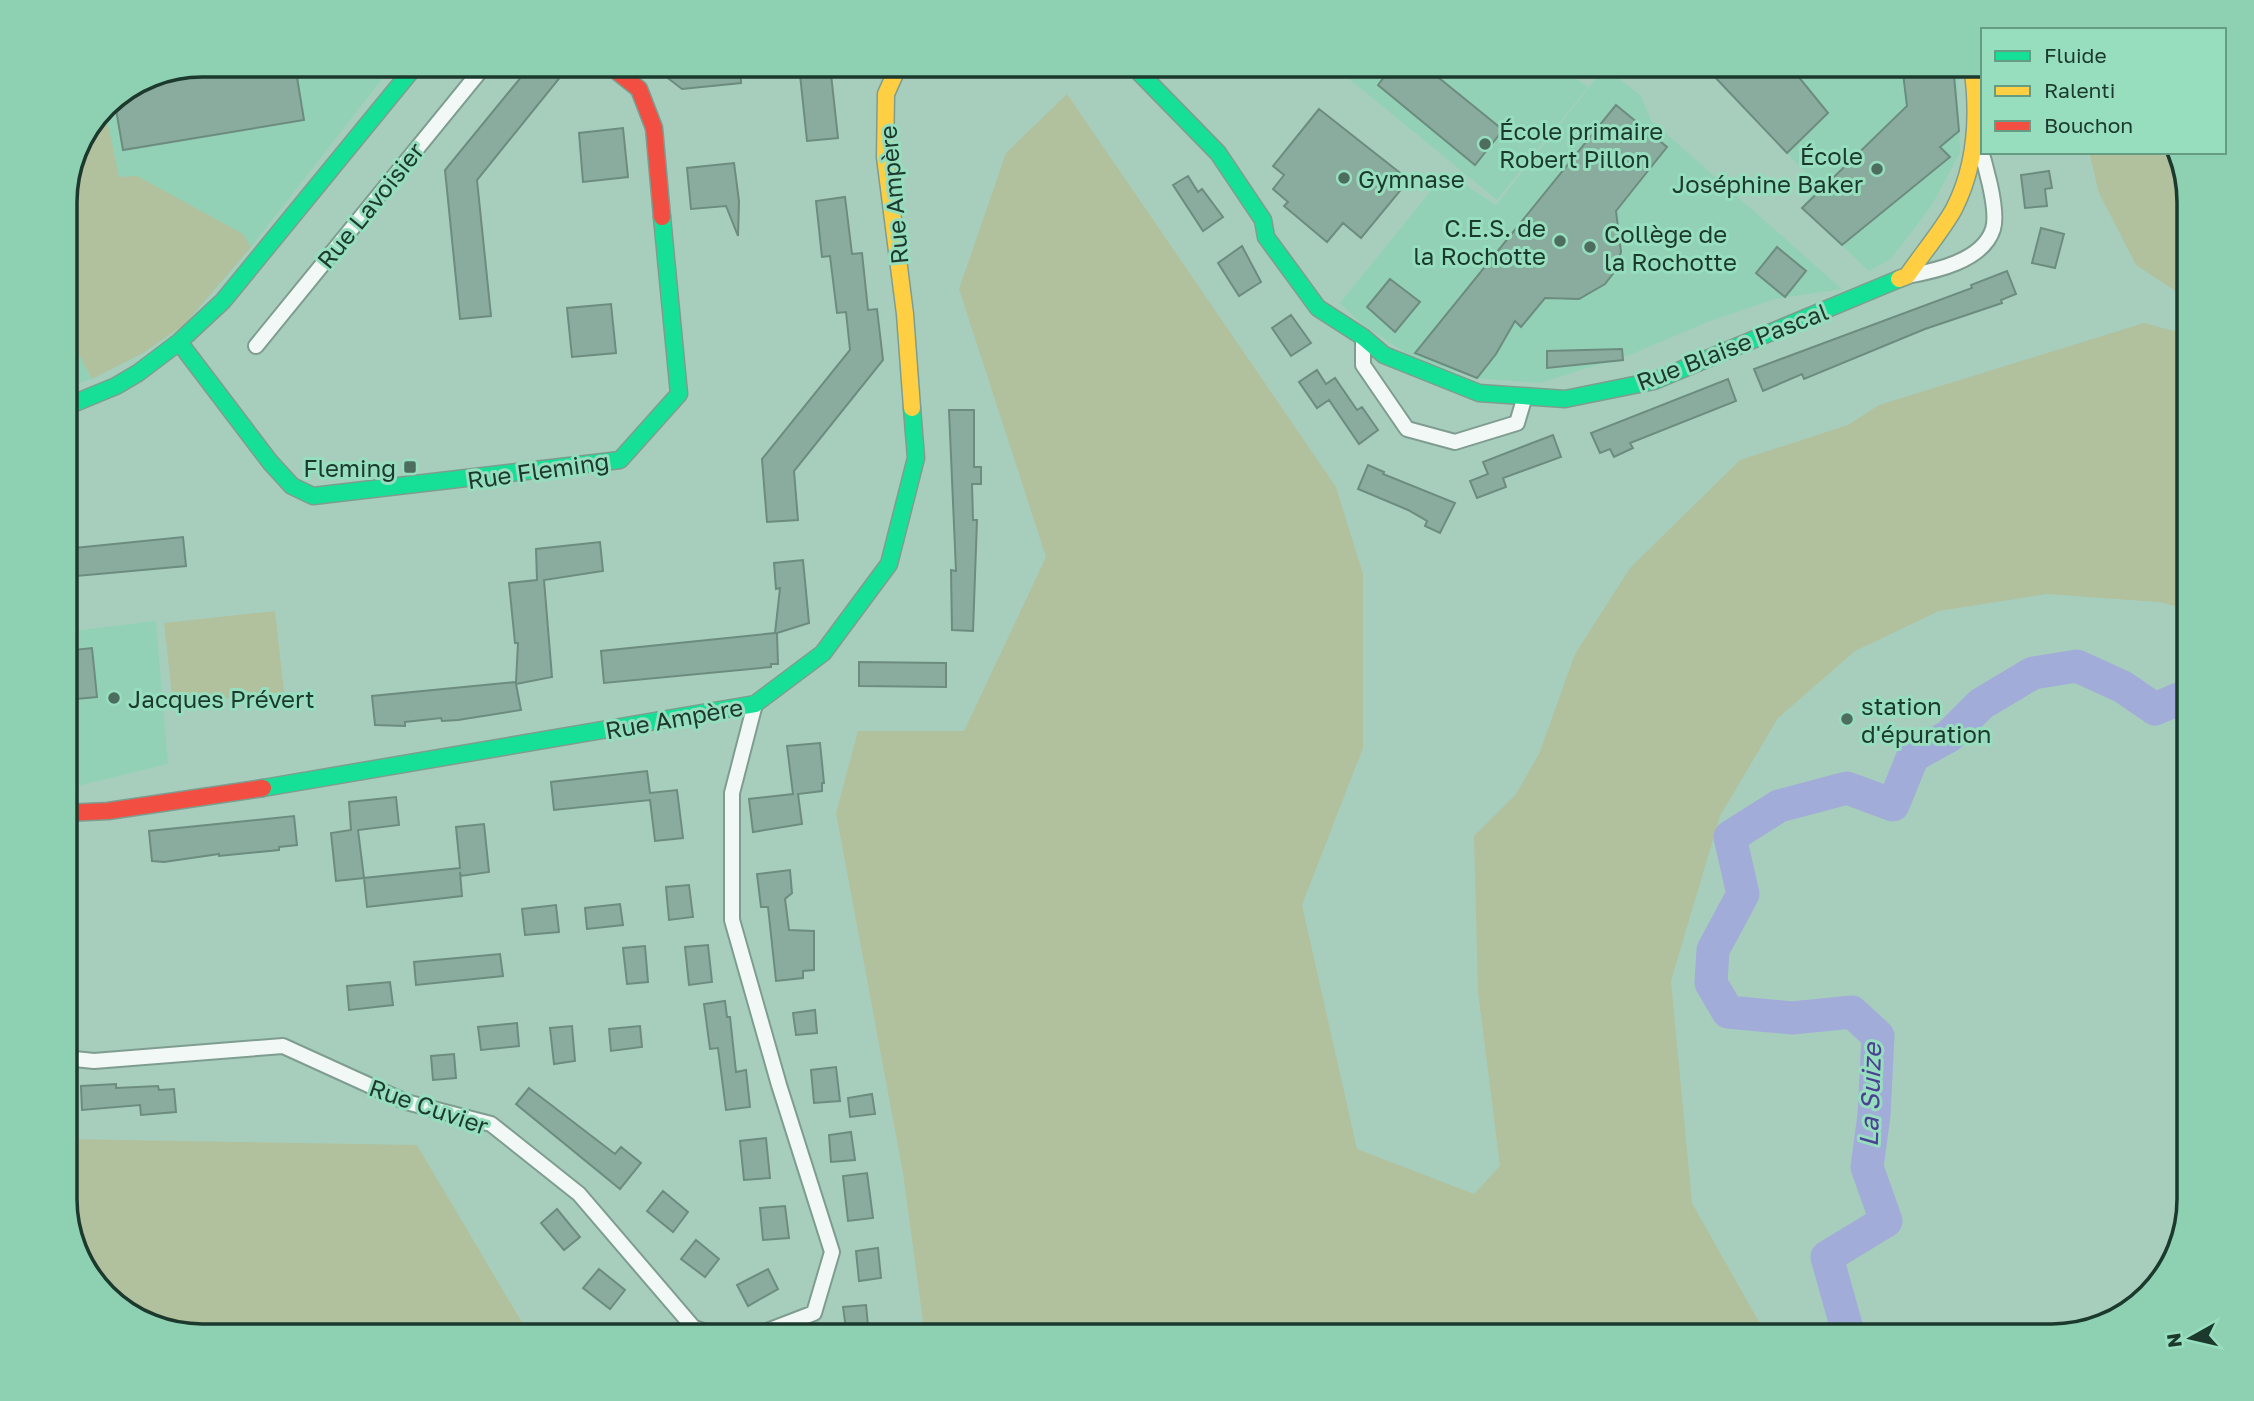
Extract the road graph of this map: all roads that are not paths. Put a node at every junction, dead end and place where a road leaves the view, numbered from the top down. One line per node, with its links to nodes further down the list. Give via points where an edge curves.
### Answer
1 (406, 77): 12 (street, via 256,264)
2 (475, 77): 13 (street, Rue Lavoisier)
3 (624, 77): 12 (street, Rue Fleming, via 639,89 654,128 679,394 620,460 313,496 292,486 270,462)
4 (894, 77): 16 (street, Rue Ampère, via 886,94 885,157 905,314 916,458 889,564 823,653)
5 (1146, 77): 11 (street, Rue Blaise Pascal, via 1218,153 1263,220 1266,237 1318,308)
6 (1974, 77): 7 (street)
7 (1975, 132): 8 (street); 10 (street, via 1954,208)
8 (1981, 151)
9 (1982, 154): 10 (street, via 1994,228 1984,246 1939,270)
10 (1907, 276): 14 (street, Rue Blaise Pascal, via 1654,380 1565,399)
11 (1363, 337): 14 (street, Rue Blaise Pascal, via 1384,355 1479,393); 14 (street, via 1363,365 1407,429 1455,442 1492,433 1517,423)
12 (179, 342): 15 (street, via 116,386)
13 (256, 346)
14 (1525, 396)
15 (77, 402)
16 (755, 704): 17 (street, Rue Ampère, via 292,785); 20 (street, via 732,793 732,920 832,1252 814,1313)
17 (77, 812)
18 (77, 1059): 19 (street, Rue Cuvier, via 283,1046 406,1102 491,1124 579,1194)
19 (690, 1324)
20 (785, 1324)

